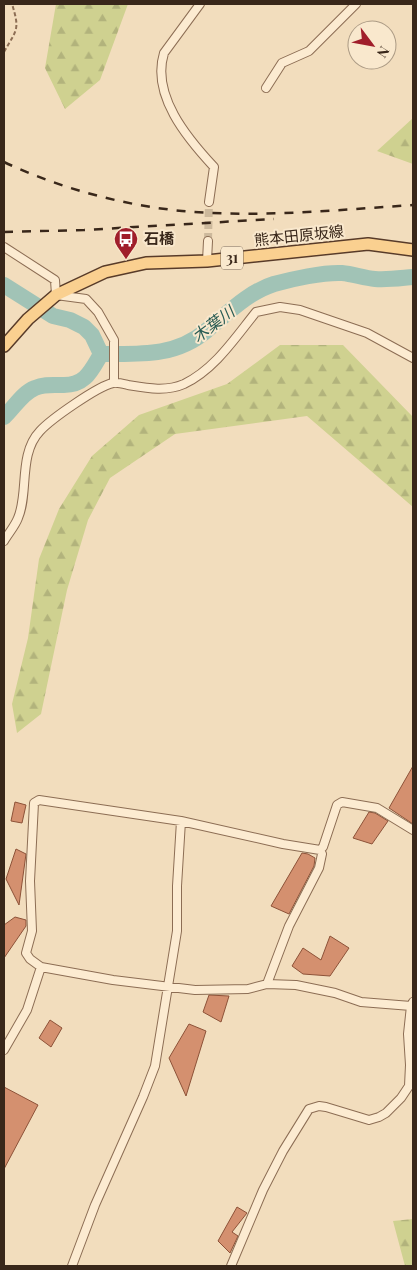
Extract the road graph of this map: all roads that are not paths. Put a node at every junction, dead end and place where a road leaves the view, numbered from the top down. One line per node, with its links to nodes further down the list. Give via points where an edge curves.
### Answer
1 (200, 4): 4 (street, via 164,53 161,62 166,98 194,145 214,167)
2 (356, 4): 3 (street, via 309,51 282,63)
3 (266, 88)
4 (209, 202)
5 (208, 241): 8 (street)
6 (4, 247): 9 (street, via 55,280)
7 (410, 248): 8 (main road, 熊本田原坂線 / 31, via 368,244)
8 (207, 260): 9 (main road, 熊本田原坂線 / 31, via 146,263 105,272)
9 (52, 298): 10 (main road, 熊本田原坂線 / 31); 12 (street, via 86,299 98,312 114,340)
10 (4, 346)
11 (413, 358): 12 (street, via 368,333 300,310 280,307 256,312 218,359 182,385 156,390)
12 (114, 383): 13 (street, via 90,394 39,432 30,446 18,518)
13 (4, 541)
14 (181, 821): 16 (street); 17 (street, via 39,800 34,803 30,881 32,931 26,953); 19 (street, via 177,931)
15 (413, 830): 16 (street, via 377,808 342,802 337,806)
16 (320, 850): 18 (street, via 319,868 290,926)
17 (41, 967): 19 (street); 21 (street, via 27,1010)
18 (267, 984): 19 (street, via 248,989); 20 (street, via 296,985 361,1002)
19 (167, 988): 22 (street, via 155,1066)
20 (412, 1004): 23 (street, via 408,1034 409,1086 401,1098 379,1117 369,1120 319,1106 309,1109 267,1183)
21 (4, 1050)
22 (72, 1266)
23 (231, 1266)

